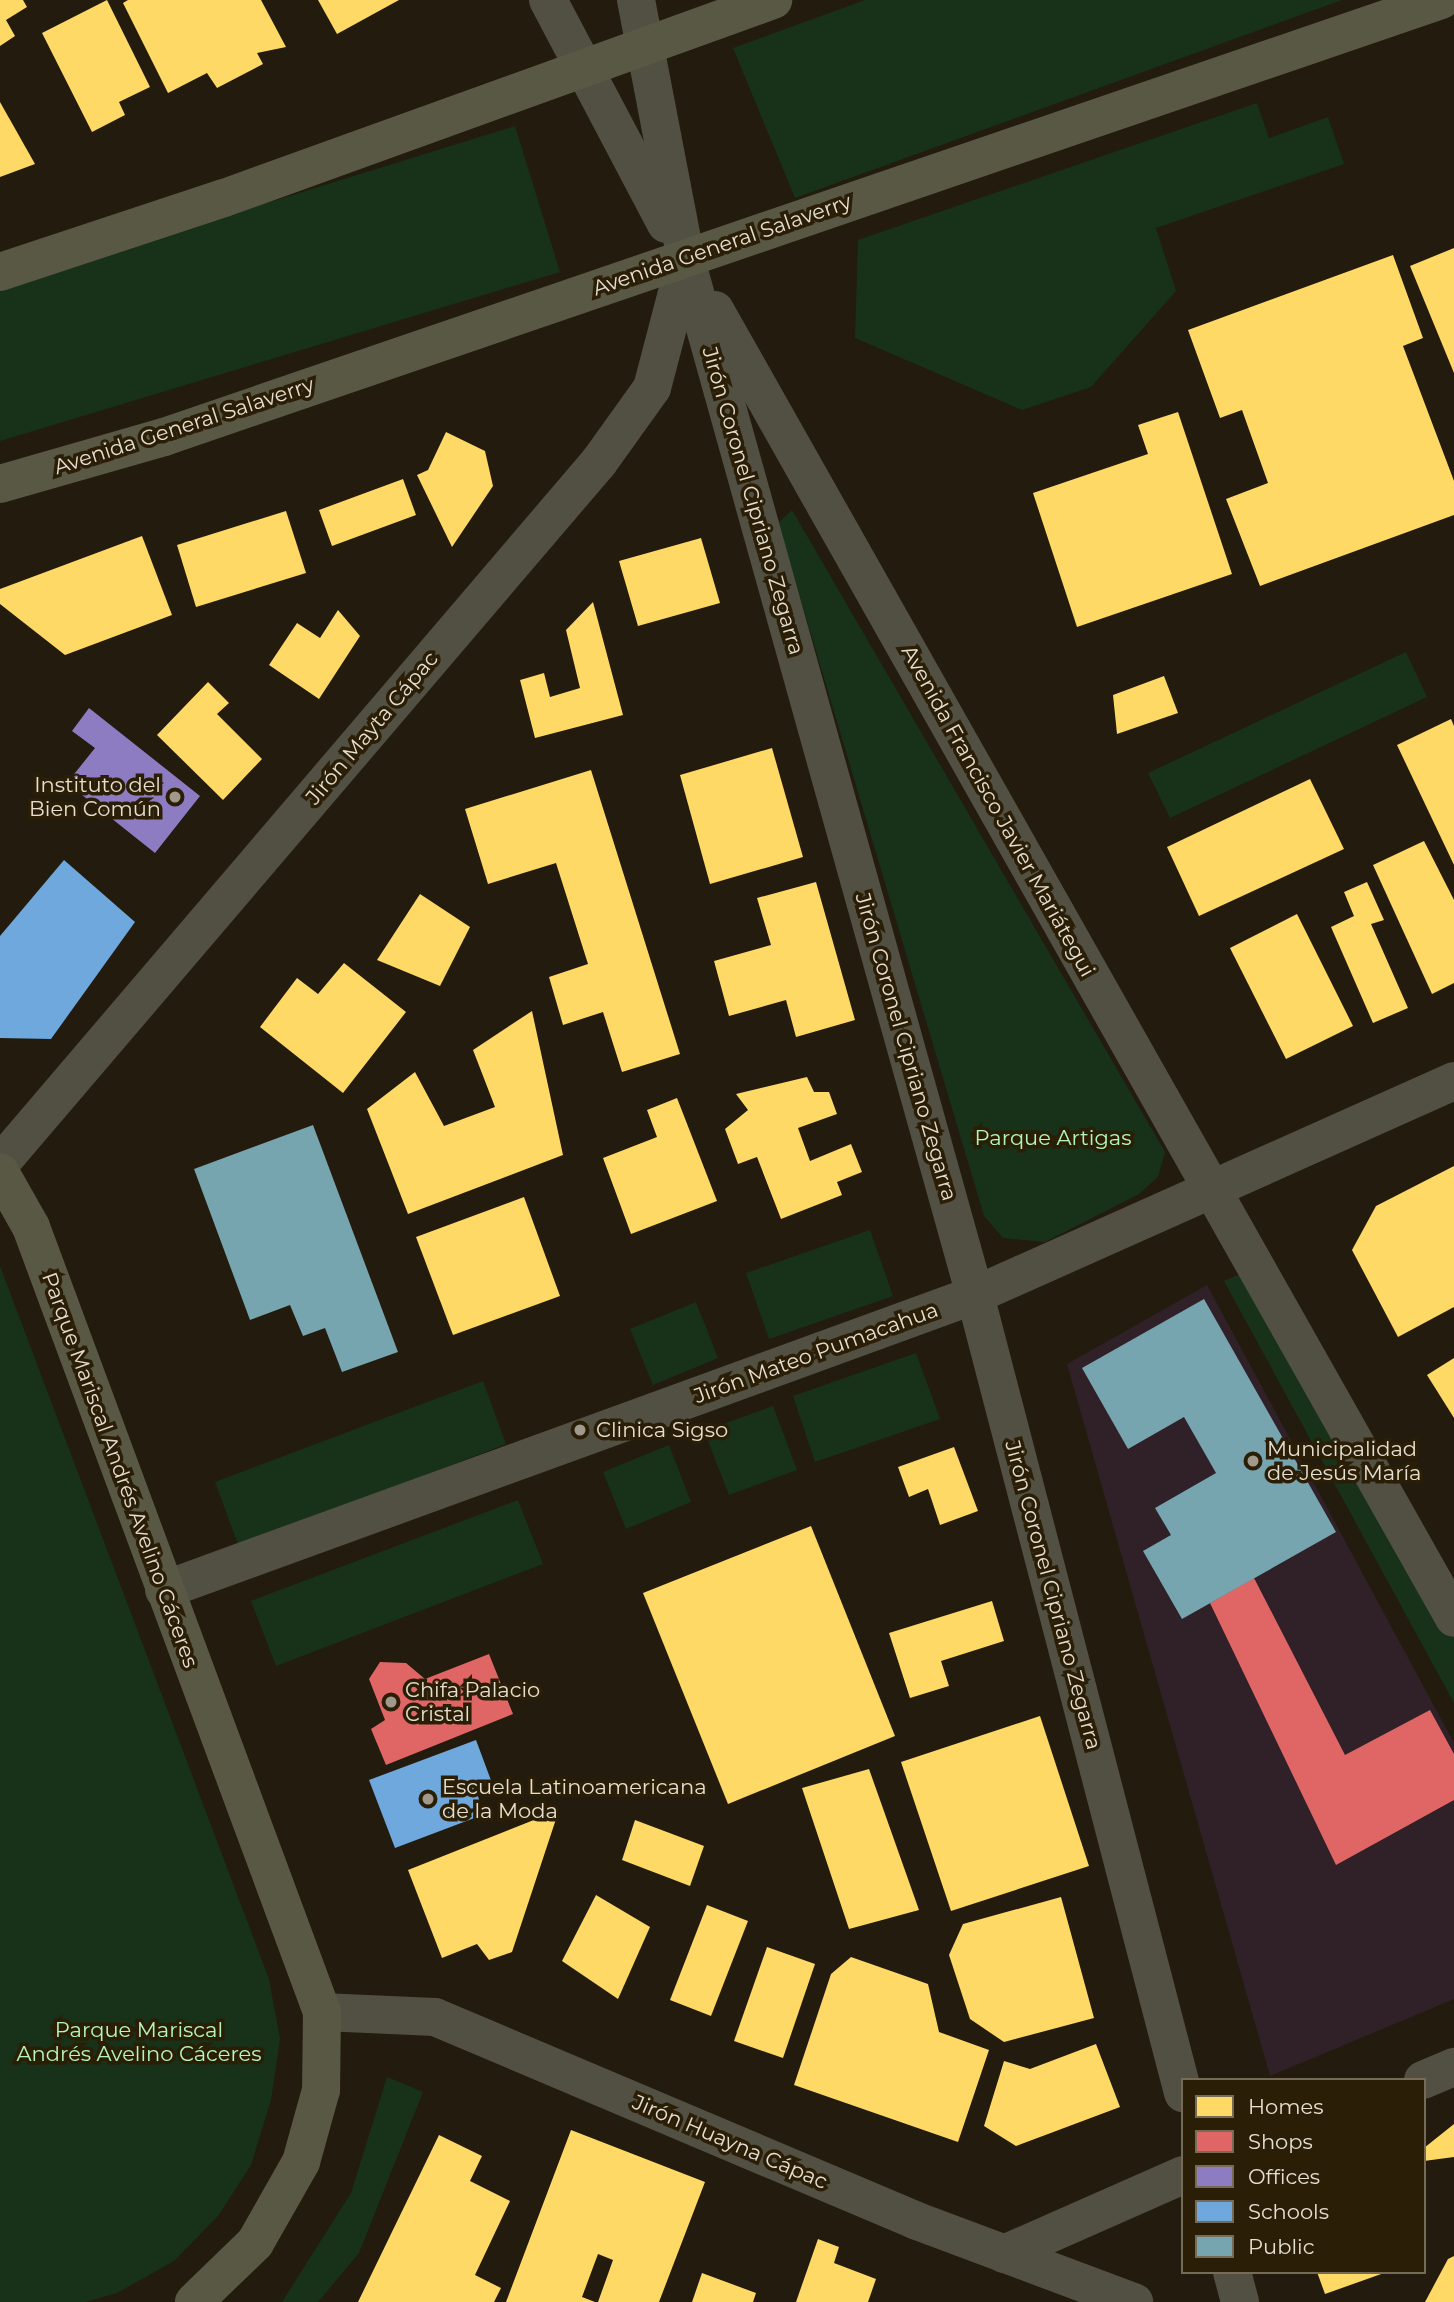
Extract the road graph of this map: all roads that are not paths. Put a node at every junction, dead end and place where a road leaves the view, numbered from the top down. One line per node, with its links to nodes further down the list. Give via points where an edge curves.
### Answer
1 (548, 0): 6 (street, Avenida Francisco Javier Mariátegui)
2 (636, 0): 5 (street, Jirón Coronel Cipriano Zegarra)
3 (773, 0): 5 (main road)
4 (1441, 0): 7 (main road, Avenida General Salaverry)
5 (645, 47): 6 (main road); 7 (street, Jirón Coronel Cipriano Zegarra)
6 (585, 69): 7 (street, Avenida Francisco Javier Mariátegui); 8 (main road)
7 (686, 260): 9 (main road, Avenida General Salaverry, via 164,437); 11 (street, Jirón Mayta Cápac, via 652,388 599,462); 13 (street, Avenida Francisco Javier Mariátegui); 14 (street, Jirón Coronel Cipriano Zegarra)
8 (0, 272)
9 (0, 484)
10 (1454, 1081): 13 (street, Jirón Mateo Pumacahua)
11 (0, 1164)
12 (0, 1172): 15 (main road, Parque Mariscal Andrés Avelino Cáceres, via 31,1227)
13 (1211, 1188): 14 (street, Jirón Mateo Pumacahua); 16 (street, Avenida Francisco Javier Mariátegui)
14 (975, 1295): 15 (street, Jirón Mateo Pumacahua); 20 (street, Jirón Coronel Cipriano Zegarra)
15 (164, 1590): 17 (main road, Parque Mariscal Andrés Avelino Cáceres)
16 (1454, 1618)
17 (322, 2012): 22 (street, Jirón Huayna Cápac, via 435,2017); 24 (main road, Parque Mariscal Andrés Avelino Cáceres, via 321,2090 301,2162 255,2243)
18 (1454, 2067): 19 (street)
19 (1426, 2079)
20 (1181, 2086)
21 (1181, 2176): 22 (street)
22 (1004, 2254): 25 (street, Jirón Huayna Cápac)
23 (1233, 2274): 26 (street)
24 (207, 2298)
25 (1134, 2302)
26 (1240, 2302)

